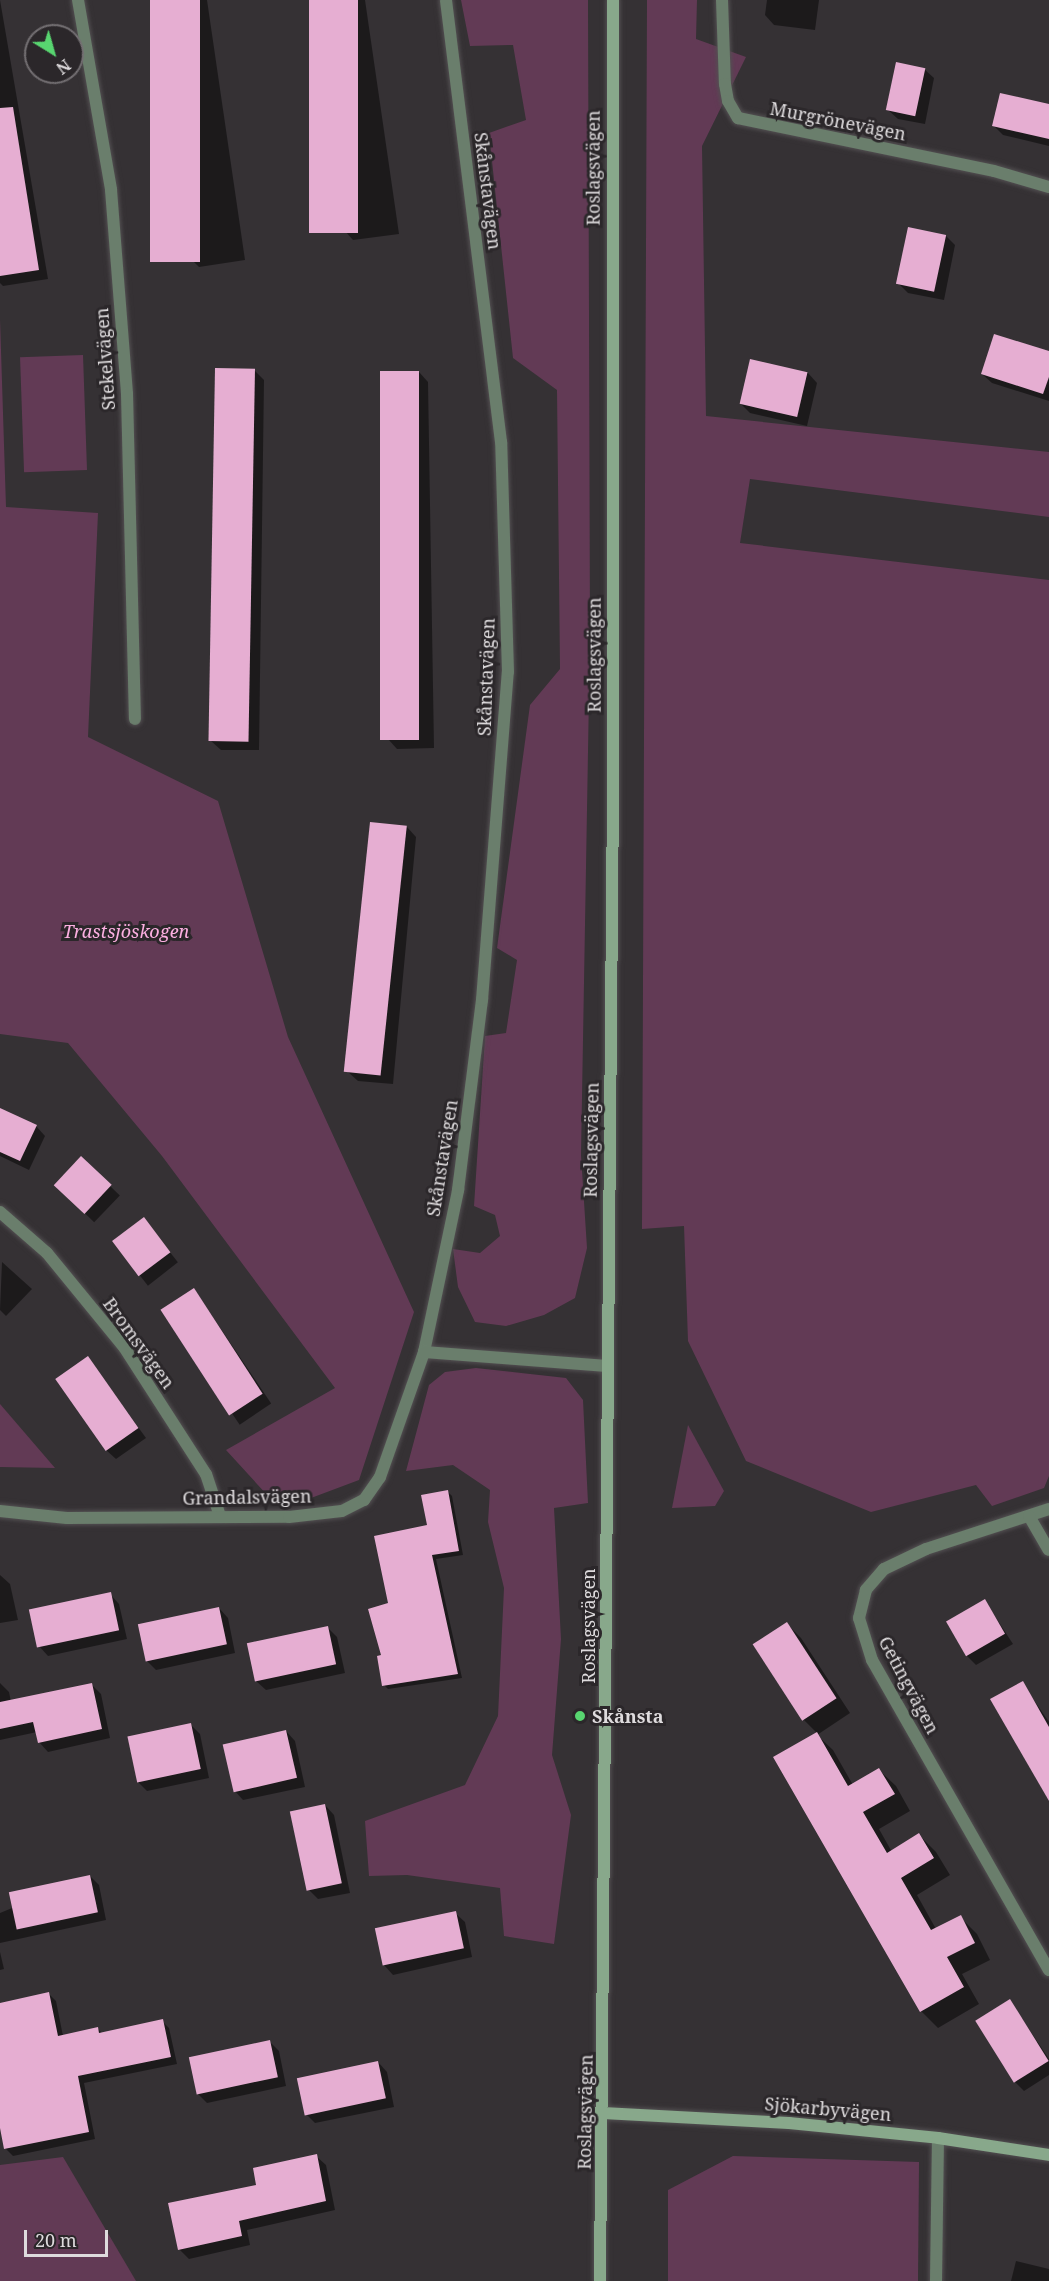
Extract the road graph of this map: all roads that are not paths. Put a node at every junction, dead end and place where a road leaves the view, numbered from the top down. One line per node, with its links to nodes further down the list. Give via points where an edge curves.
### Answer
1 (78, 0): 6 (street, Stekelvägen, via 111,190 122,326)
2 (446, 0): 8 (street, Skånstavägen, via 501,442 508,672 482,1000 458,1190)
3 (613, 0): 9 (main road, Roslagsvägen, via 613,777)
4 (722, 0): 5 (street, Murgrönevägen, via 725,84 728,101 738,118 994,171)
5 (1049, 187)
6 (135, 719)
7 (0, 1212): 12 (street, Bromsvägen, via 47,1253 124,1347 206,1473)
8 (424, 1352): 9 (street); 12 (street, Grandalsvägen, via 380,1477 364,1500 342,1511 289,1517)
9 (607, 1366): 16 (main road, Roslagsvägen)
10 (1049, 1509): 13 (street, Getingvägen)
11 (0, 1511): 12 (street, Grandalsvägen, via 67,1518)
12 (220, 1516)
13 (1029, 1516): 14 (street); 15 (street, Getingvägen, via 926,1550 884,1569 866,1590 859,1618 872,1660)
14 (1049, 1551)
15 (1049, 1970)
16 (603, 2113): 17 (main road, Sjökarbyvägen, via 789,2123); 19 (main road, Roslagsvägen)
17 (938, 2138): 18 (main road, Sjökarbyvägen); 20 (street)
18 (1049, 2156)
19 (600, 2281)
20 (936, 2281)

